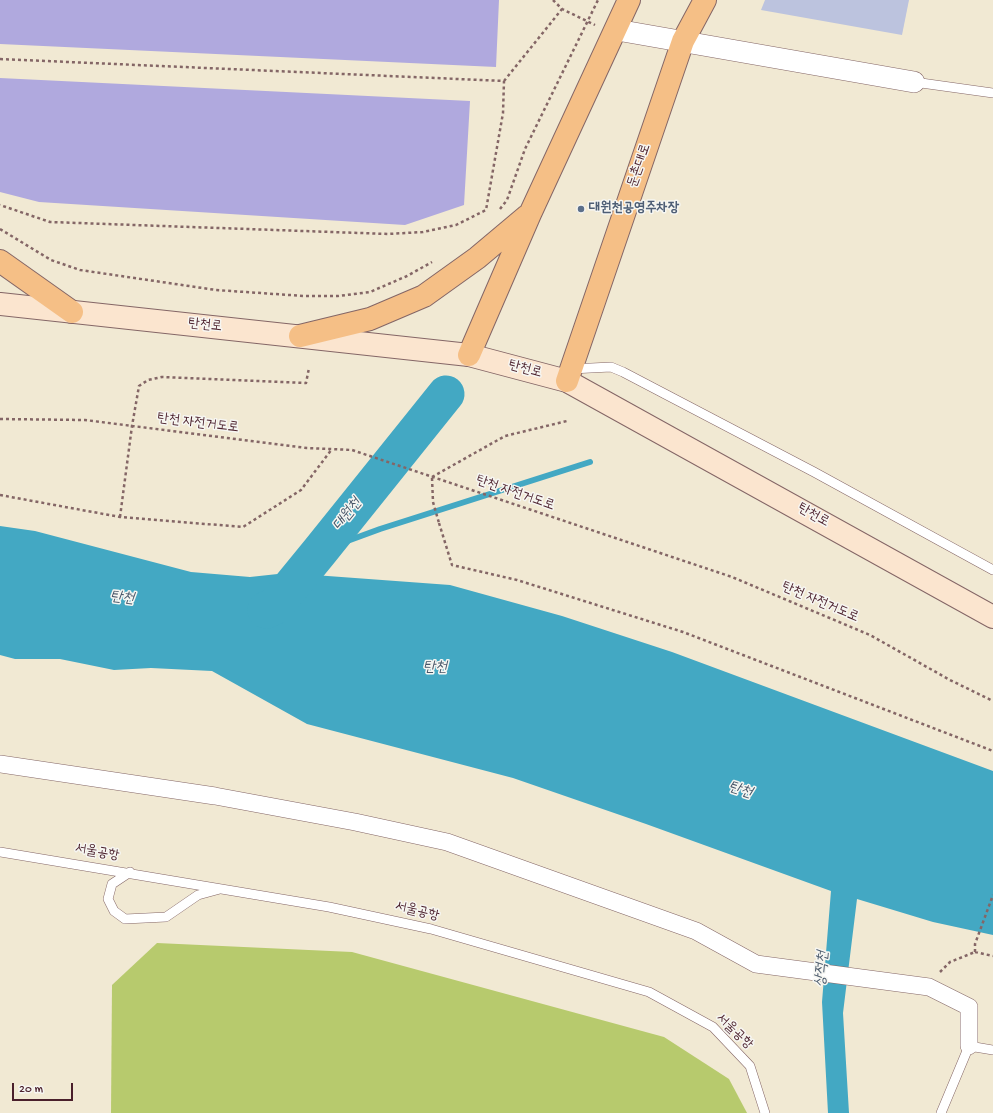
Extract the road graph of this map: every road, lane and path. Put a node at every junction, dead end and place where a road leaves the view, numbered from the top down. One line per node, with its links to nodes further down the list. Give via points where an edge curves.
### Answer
1 (553, 0): 5 (path)
2 (598, 0): 6 (path)
3 (629, 0): 7 (main road)
4 (705, 0): 8 (main road, 둔촌대로)
5 (562, 9): 6 (path); 10 (path)
6 (587, 22): 7 (path); 14 (path, via 525,149 507,200)
7 (617, 30): 8 (street); 15 (main road)
8 (683, 41): 11 (street); 24 (main road, 둔촌대로)
9 (0, 59): 10 (path)
10 (504, 81): 13 (path, via 503,112 486,210 456,225 423,232 388,234 50,222)
11 (914, 82): 12 (lane)
12 (993, 93)
13 (0, 205)
14 (498, 212)
15 (530, 214): 21 (main road, via 424,296 370,319); 22 (main road)
16 (0, 229): 17 (path, via 51,260 80,270 216,290 304,296 338,296 370,292)
17 (438, 259)
18 (0, 261): 20 (main road)
19 (0, 304): 20 (main road, 탄천로)
20 (72, 312): 21 (main road, 탄천로)
21 (300, 336): 22 (main road, 탄천로)
22 (469, 355): 24 (main road, 탄천로)
23 (309, 368): 27 (path, via 306,383 162,377 148,380 139,386)
24 (569, 375): 32 (lane, via 612,367 623,372); 33 (main road, 탄천로)
25 (0, 419): 27 (path, 탄천 자전거도로, via 86,420)
26 (567, 421): 29 (path, via 505,436)
27 (132, 426): 28 (path, 탄천 자전거도로); 31 (path)
28 (332, 449): 29 (path, 탄천 자전거도로, via 352,450); 31 (path, via 301,490 243,527)
29 (432, 478): 34 (path, 탄천 자전거도로, via 475,490 740,580 870,635); 35 (path, bridge, via 433,502 452,565 517,580 682,632)
30 (0, 495): 31 (path)
31 (120, 517)
32 (993, 570)
33 (993, 617)
34 (993, 702)
35 (993, 751)
36 (0, 764): 43 (street, via 215,796 447,842 696,931 756,964)
37 (0, 852): 38 (lane, 서울공항)
38 (130, 872): 39 (lane, 서울공항); 39 (lane, via 112,884 108,899 114,912 126,919 166,917 198,895)
39 (223, 888): 46 (lane, 서울공항, via 330,907 431,929 649,992 713,1027 750,1066)
40 (993, 895): 41 (path, via 975,944)
41 (975, 952): 42 (path); 43 (path, via 950,962)
42 (993, 956)
43 (929, 987): 44 (street, via 969,1007)
44 (969, 1046): 45 (lane); 47 (lane)
45 (993, 1050)
46 (765, 1113)
47 (941, 1113)

